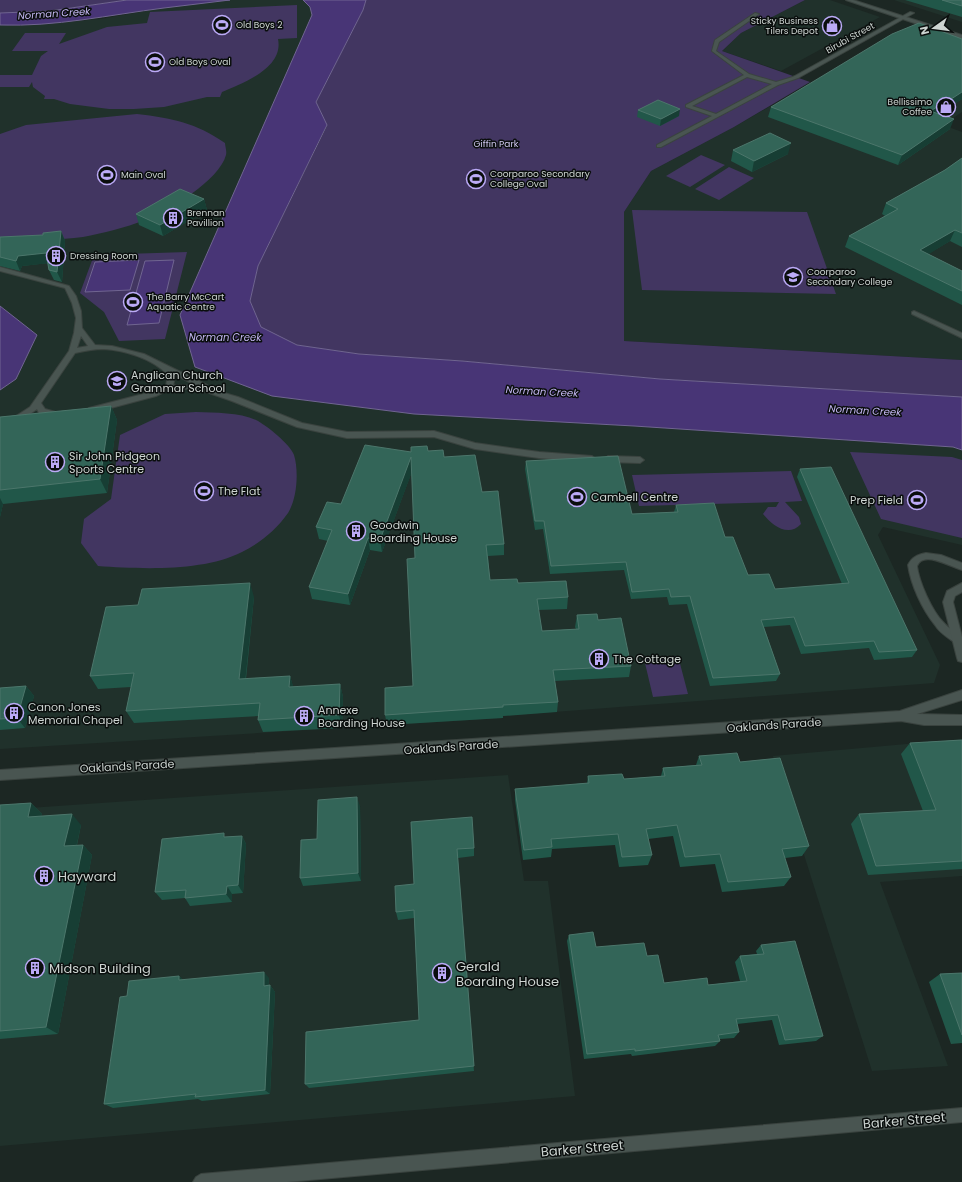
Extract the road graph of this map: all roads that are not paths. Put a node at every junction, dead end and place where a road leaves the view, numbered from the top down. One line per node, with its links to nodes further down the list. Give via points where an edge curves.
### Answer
1 (848, 0): 6 (street)
2 (906, 11): 3 (street)
3 (912, 13): 5 (street); 6 (street, Birubi Street)
4 (757, 14): 8 (lane, via 716,41 714,51)
5 (920, 16)
6 (904, 17): 7 (street); 9 (street, Birubi Street)
7 (962, 37)
8 (747, 75): 10 (lane); 11 (lane, via 688,106)
9 (796, 76): 10 (lane)
10 (776, 84): 11 (lane)
11 (715, 115): 12 (lane)
12 (659, 146)
13 (0, 269): 15 (lane, via 67,286 76,300 80,314)
14 (914, 313): 16 (lane)
15 (78, 327): 17 (lane); 18 (lane)
16 (962, 336)
17 (94, 348): 18 (lane); 19 (lane, via 116,348)
18 (73, 351): 22 (lane)
19 (168, 369): 20 (lane, via 172,375); 21 (lane)
20 (169, 387): 21 (lane); 23 (lane, via 153,394)
21 (210, 391): 26 (lane, via 300,425 348,435 434,434 474,446 539,455)
22 (38, 402): 24 (lane, via 42,411 64,416); 25 (lane, via 24,416 9,423)
23 (82, 412)
24 (43, 419)
25 (30, 421)
26 (640, 460)
27 (962, 567): 31 (lane, via 933,556 918,558 912,565 936,619)
28 (962, 587): 29 (street, via 951,594 948,602)
29 (950, 609): 30 (street); 31 (street)
30 (962, 629)
31 (958, 640): 32 (street)
32 (962, 658)
33 (962, 695): 34 (street, Oaklands Parade)
34 (901, 716): 35 (street, Oaklands Parade, via 924,720); 36 (street, Oaklands Parade)
35 (962, 720)
36 (0, 775)
37 (962, 1115): 38 (street, Barker Street)
38 (201, 1182)

